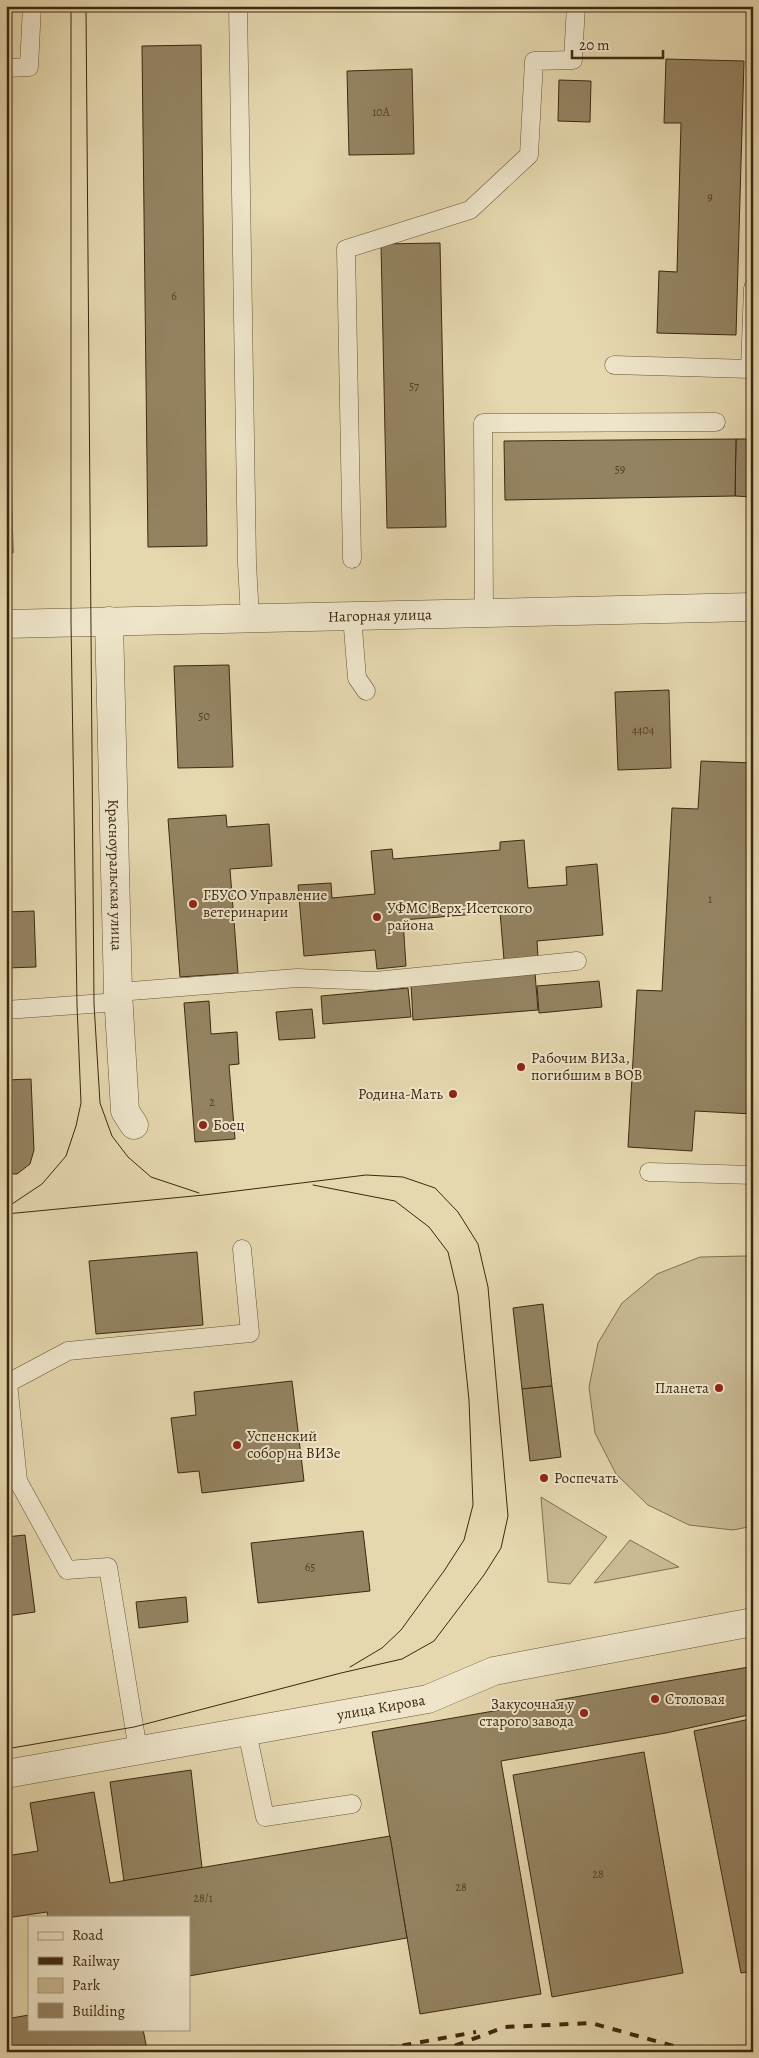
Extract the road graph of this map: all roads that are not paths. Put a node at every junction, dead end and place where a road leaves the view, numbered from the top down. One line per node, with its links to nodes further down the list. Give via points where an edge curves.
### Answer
1 (32, 6): 4 (lane, via 29,68)
2 (238, 6): 12 (lane, via 246,563)
3 (576, 6): 8 (lane, via 573,60 534,61 529,155 470,210 346,250)
4 (6, 68)
5 (753, 288): 6 (lane, via 750,369)
6 (614, 365)
7 (716, 422): 10 (lane, via 483,424)
8 (352, 559)
9 (753, 607): 10 (street, Нагорная улица)
10 (484, 613): 11 (street, Нагорная улица)
11 (352, 616): 12 (street, Нагорная улица); 15 (lane, via 357,678)
12 (250, 618): 13 (street, Нагорная улица)
13 (109, 621): 14 (street, Нагорная улица); 17 (street, Красноуральская улица)
14 (6, 624)
15 (366, 691)
16 (577, 961): 17 (lane, via 375,981 297,978)
17 (119, 997): 18 (lane); 19 (street, Красноуральская улица, via 125,1112)
18 (6, 1010)
19 (134, 1125)
20 (650, 1172): 21 (lane)
21 (753, 1175)
22 (242, 1249): 25 (lane, via 250,1333 68,1352 8,1383 18,1481 67,1570 108,1567)
23 (753, 1622): 24 (street, улица Кирова, via 494,1671 428,1698)
24 (247, 1732): 25 (street, улица Кирова); 27 (lane, via 265,1817)
25 (138, 1750): 26 (street, улица Кирова)
26 (6, 1774)
27 (352, 1804)

